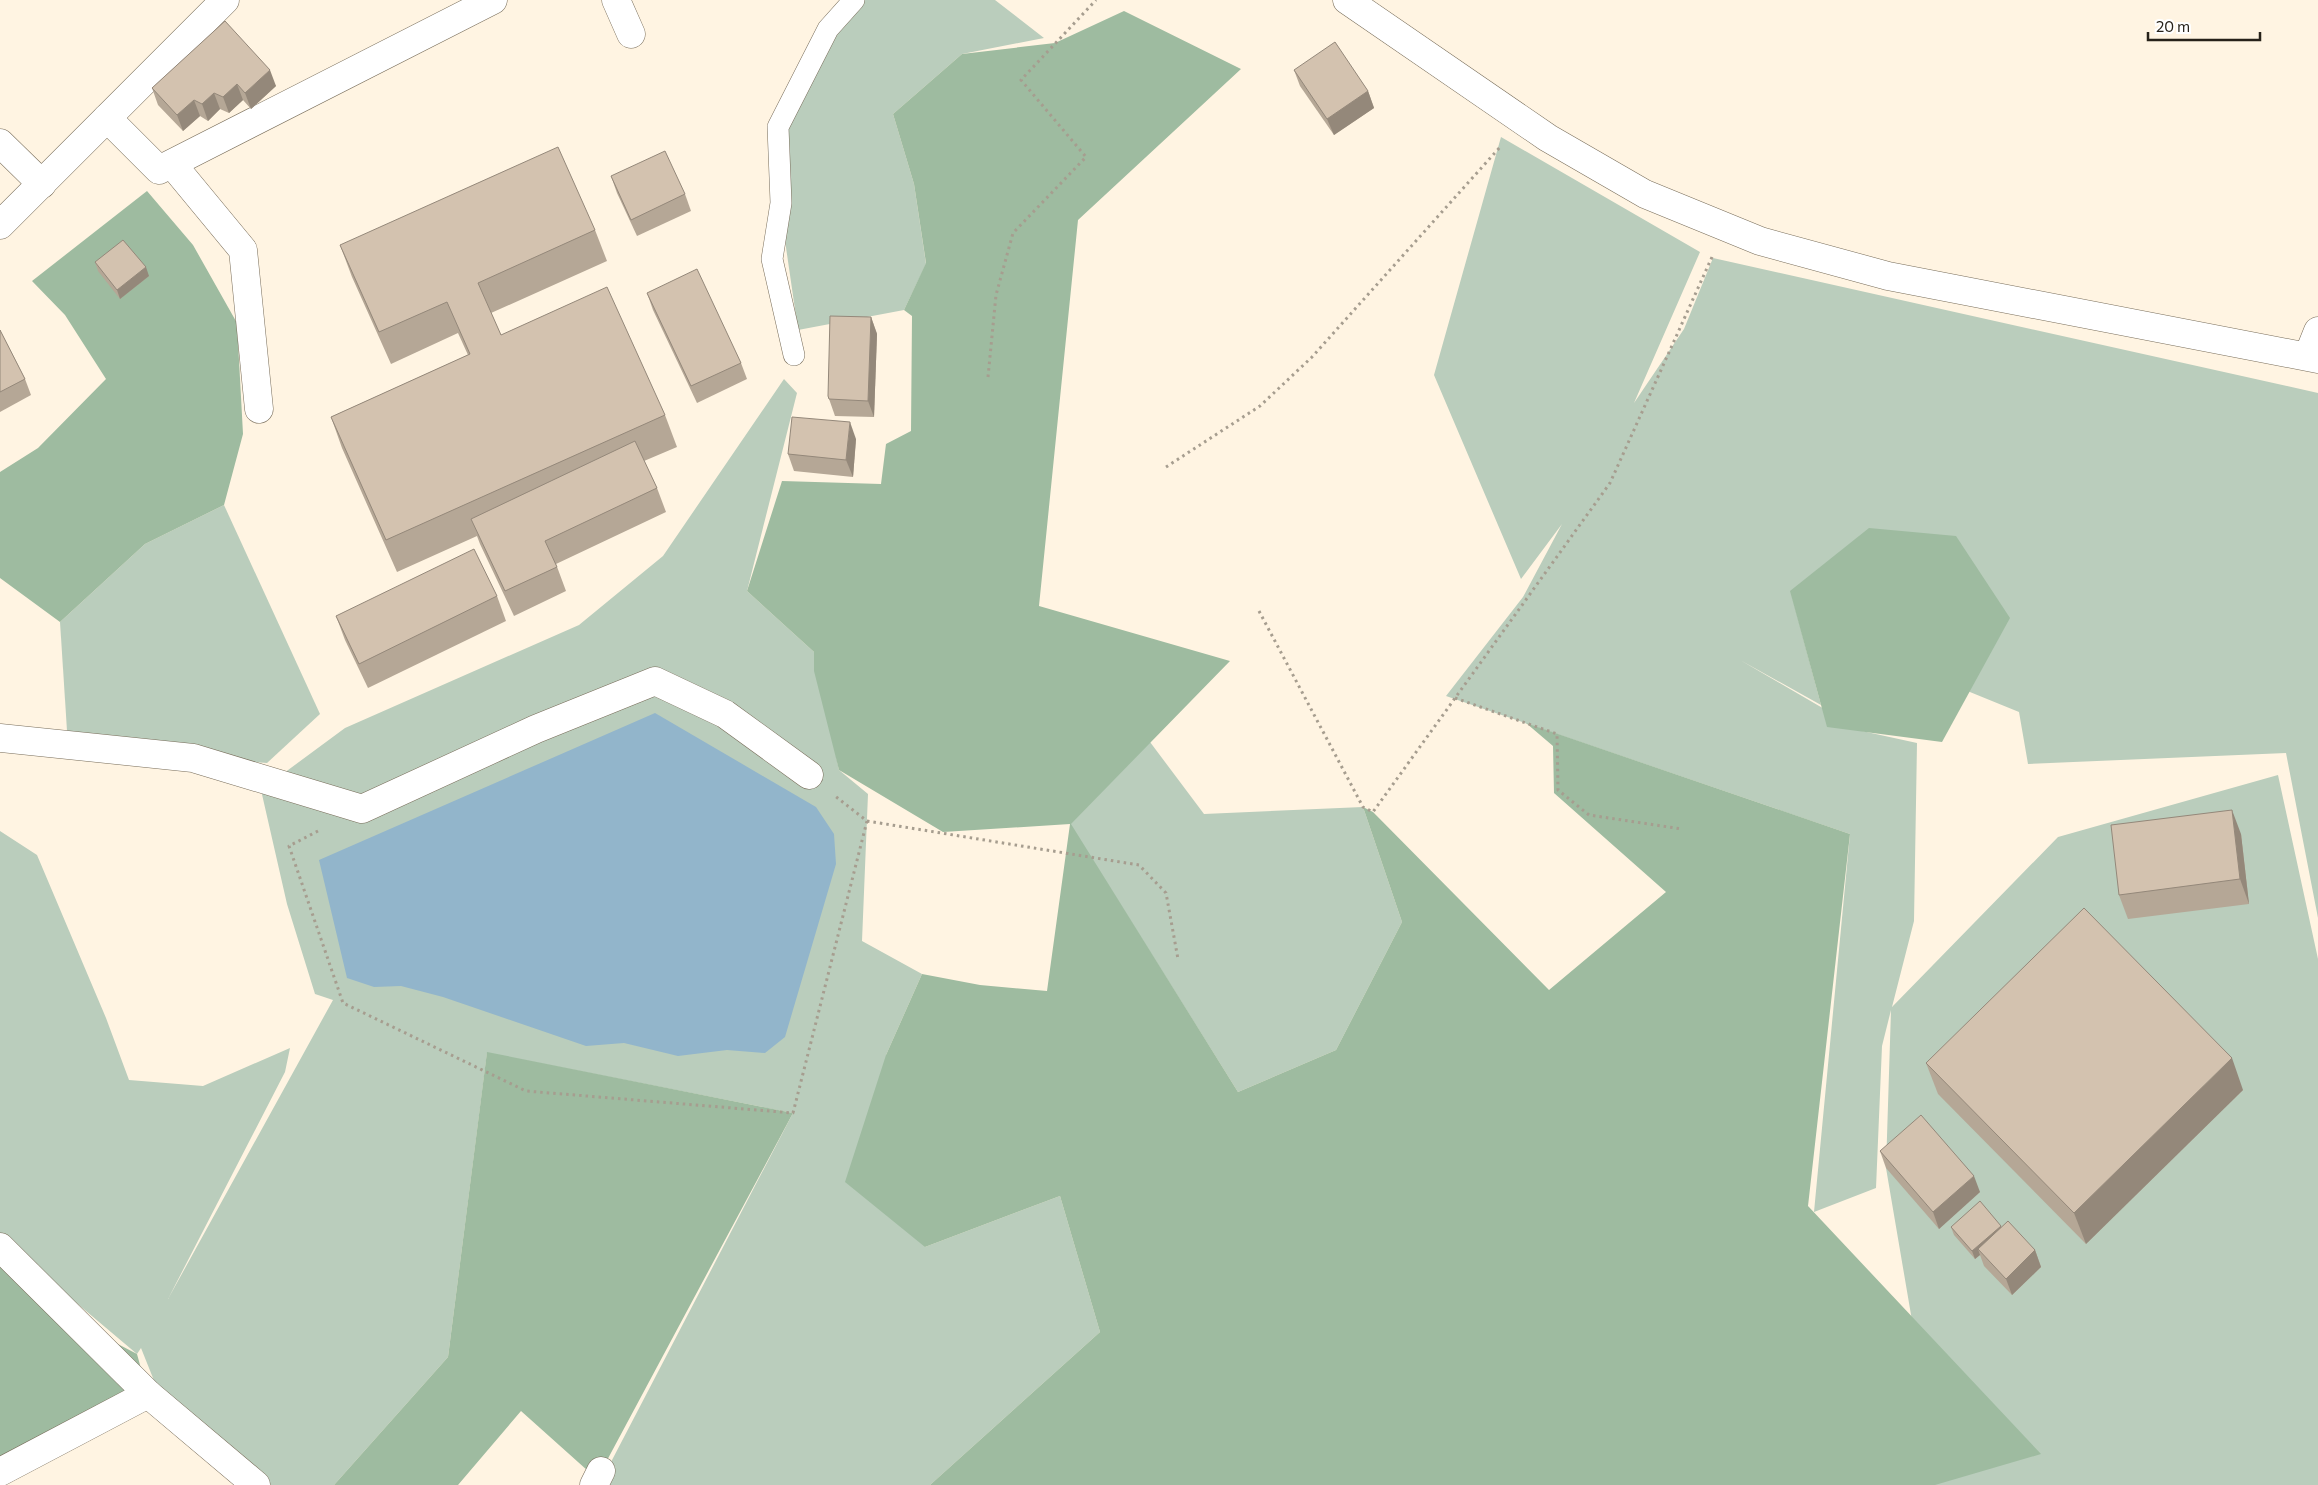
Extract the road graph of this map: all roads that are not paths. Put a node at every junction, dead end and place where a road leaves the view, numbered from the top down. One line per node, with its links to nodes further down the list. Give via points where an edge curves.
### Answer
1 (225, 0): 7 (street)
2 (493, 0): 9 (street)
3 (616, 0): 6 (street)
4 (854, 0): 13 (lane, via 828,29 778,127 781,203 772,259)
5 (1347, 0): 14 (street, via 1548,138 1644,194 1760,241 1888,276)
6 (631, 34)
7 (107, 118): 9 (street, via 160,170); 10 (street)
8 (0, 142): 10 (street)
9 (172, 164): 15 (street, via 243,250)
10 (42, 184): 11 (street)
11 (0, 225)
12 (2318, 331): 14 (street)
13 (794, 355)
14 (2313, 358)
15 (259, 409)
16 (0, 738): 17 (street, via 192,758 362,809 536,729 655,681 725,714)
17 (809, 775)
18 (0, 1247): 19 (street)
19 (148, 1394): 20 (street); 21 (street)
20 (0, 1472)
21 (256, 1485)

